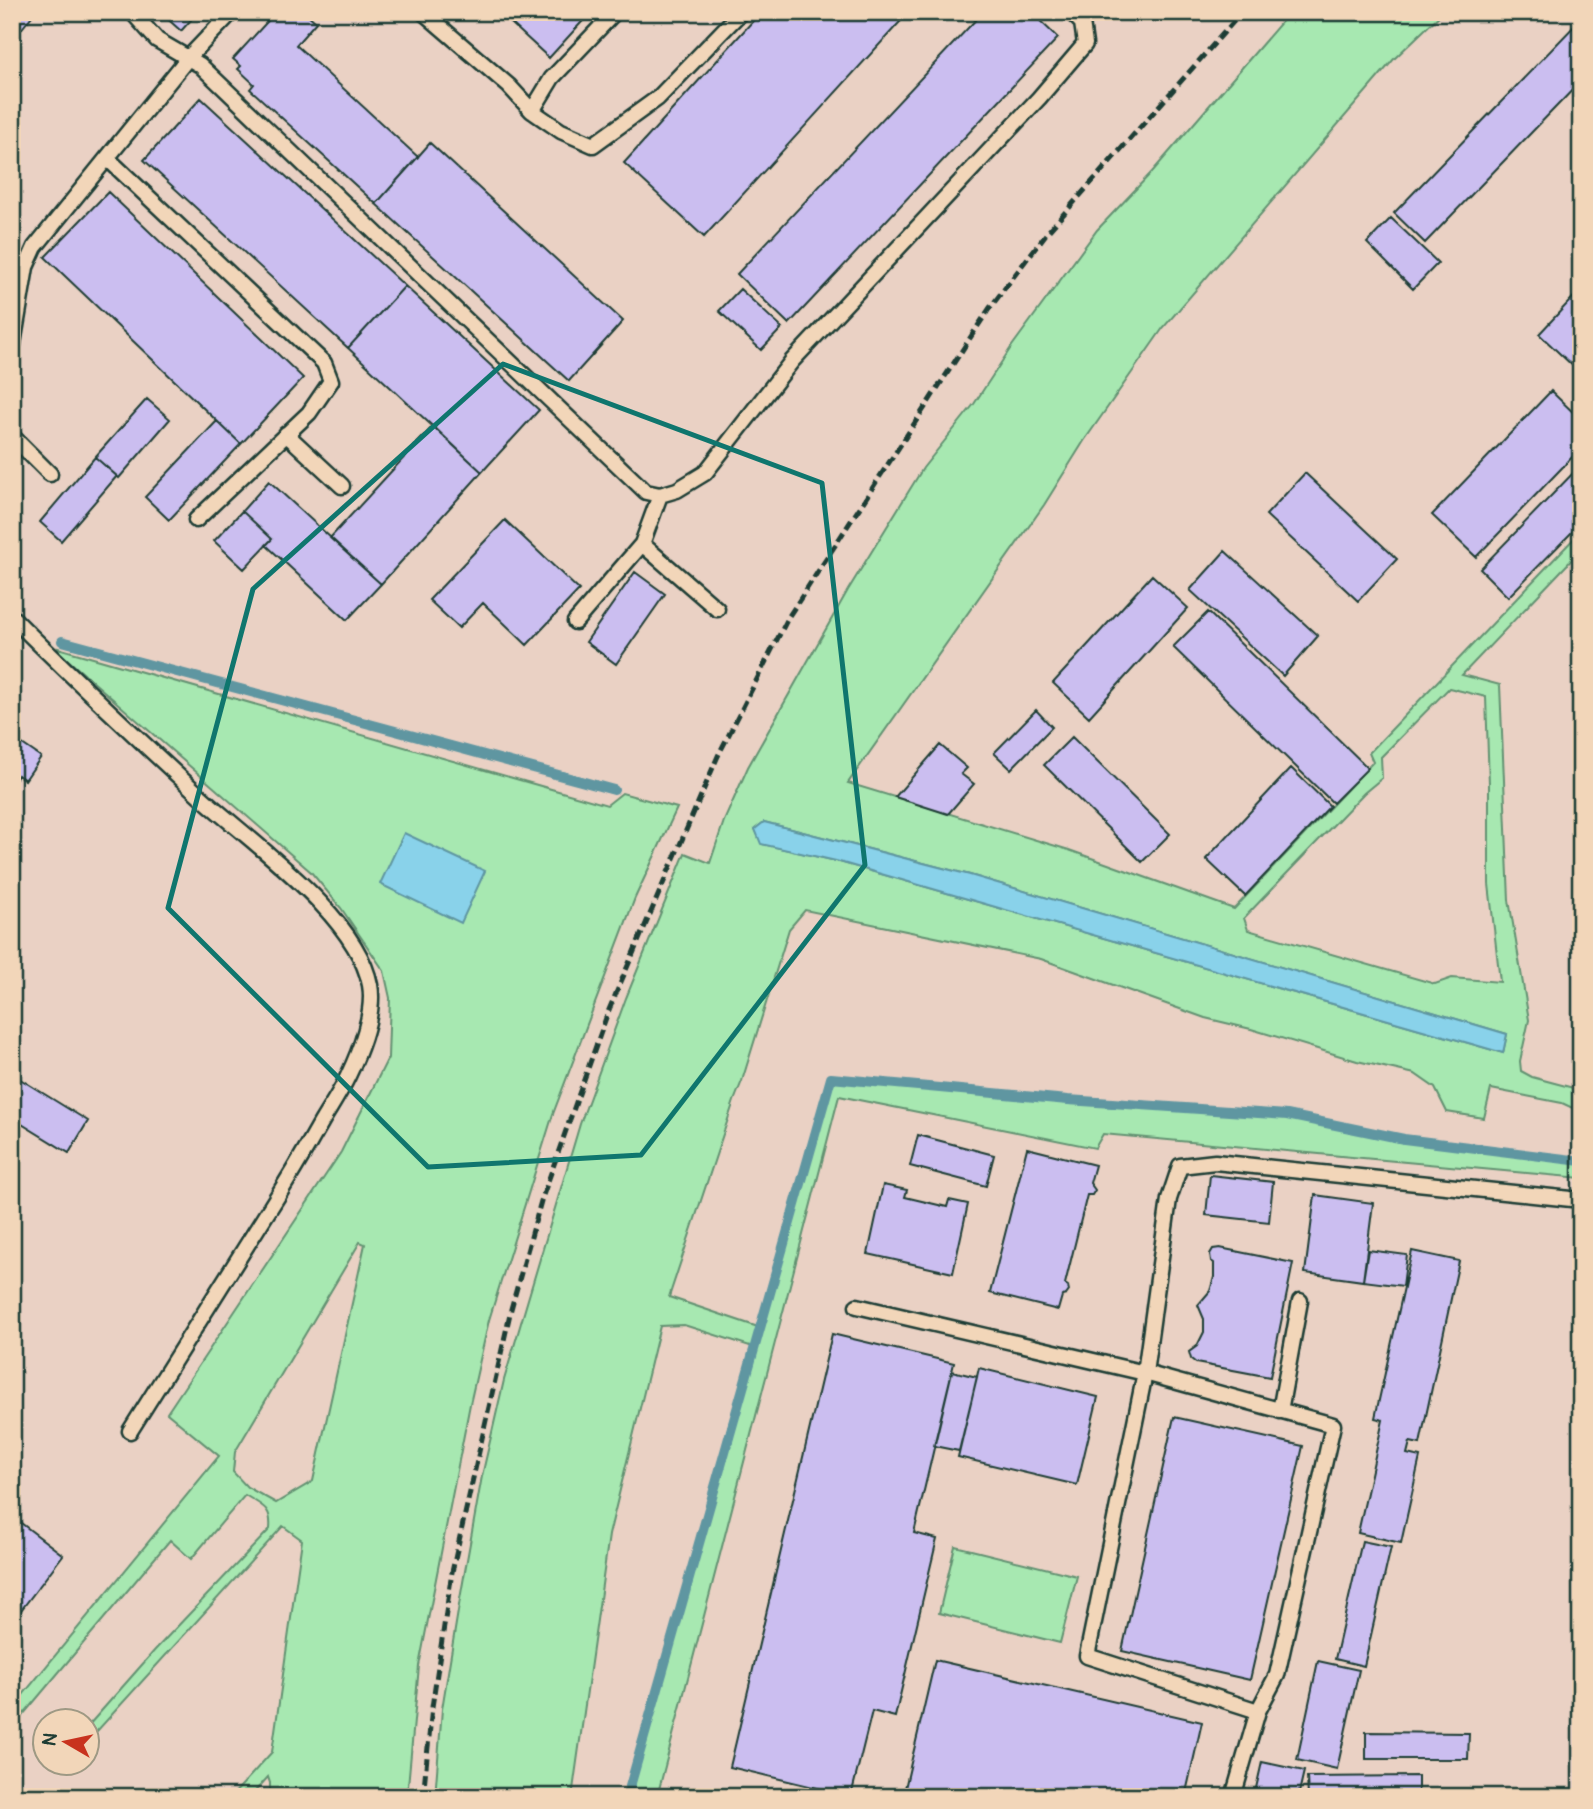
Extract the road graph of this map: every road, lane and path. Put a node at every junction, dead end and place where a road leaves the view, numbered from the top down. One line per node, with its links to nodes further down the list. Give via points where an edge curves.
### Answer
1 (132, 12): 7 (lane, via 157,40)
2 (232, 12): 7 (lane)
3 (423, 12): 8 (lane)
4 (615, 12): 8 (lane, via 552,78)
5 (741, 12): 8 (lane, via 658,98 593,145)
6 (1071, 12): 15 (lane, via 1082,23 1085,44 792,361 705,473)
7 (188, 58): 9 (lane); 15 (lane, via 646,492)
8 (532, 111)
9 (107, 158): 10 (lane, via 35,247 26,267); 11 (lane, via 324,363 331,381 309,413)
10 (12, 350)
11 (286, 434): 14 (lane); 16 (lane)
12 (12, 436): 13 (lane)
13 (50, 474)
14 (342, 486)
15 (660, 495): 17 (lane)
16 (196, 520)
17 (642, 544): 18 (lane); 20 (lane)
18 (717, 609)
19 (12, 617): 26 (lane, via 314,898 351,941 371,987 372,1011 349,1075)
20 (575, 622)
21 (1581, 1200): 24 (lane, via 1215,1162 1180,1166 1169,1199)
22 (1300, 1301): 25 (lane)
23 (857, 1306): 24 (lane)
24 (1145, 1373): 25 (lane); 27 (lane, via 1087,1656)
25 (1280, 1411): 27 (lane, via 1333,1425 1277,1675)
26 (130, 1431)
27 (1258, 1711): 28 (lane)
28 (1233, 1797)

